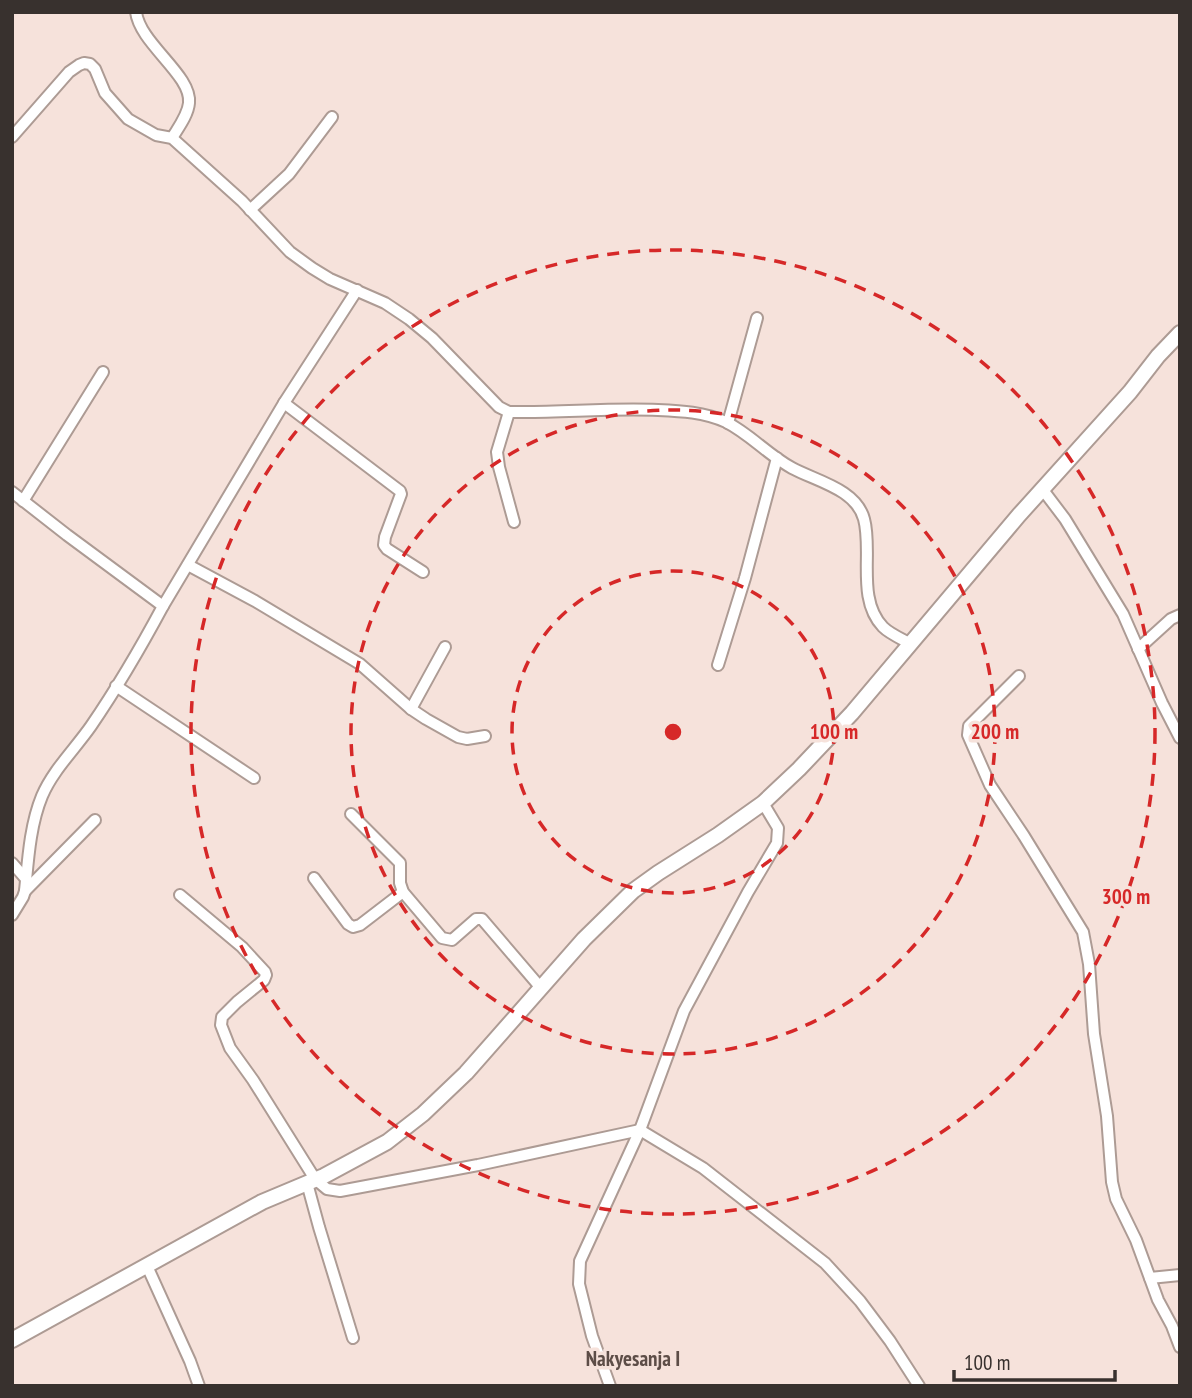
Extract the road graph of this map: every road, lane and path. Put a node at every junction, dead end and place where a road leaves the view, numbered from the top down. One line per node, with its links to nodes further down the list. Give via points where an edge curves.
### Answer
1 (136, 12): 4 (street, via 144,33 189,97 187,112)
2 (332, 117): 5 (street, via 289,174)
3 (12, 136): 4 (street, via 69,72 84,63 95,69 105,93 128,119 156,135)
4 (172, 138): 5 (street)
5 (250, 211): 6 (street, via 305,263)
6 (357, 290): 10 (street); 11 (street, via 409,319)
7 (757, 318): 12 (street)
8 (1180, 333): 14 (street)
9 (103, 372): 16 (street)
10 (284, 403): 18 (street); 19 (street, via 400,491 384,545)
11 (509, 412): 12 (street, via 692,412); 17 (street, via 497,452)
12 (728, 423): 13 (street)
13 (776, 458): 22 (street, via 843,492 858,505 865,528 868,595 875,614 884,628); 25 (street)
14 (1043, 490): 22 (street); 24 (street, via 1123,614)
15 (12, 492): 16 (street)
16 (23, 501): 20 (street)
17 (514, 522)
18 (188, 565): 20 (street); 28 (street, via 360,664)
19 (423, 572)
20 (163, 606): 27 (street)
21 (1180, 615): 24 (street)
22 (911, 644): 33 (street, via 852,713)
23 (445, 647): 28 (street)
24 (1138, 649): 29 (street)
25 (718, 665)
26 (1019, 676): 47 (street, via 967,733 990,785 1083,932 1112,1182)
27 (116, 686): 32 (street); 38 (street, via 42,796)
28 (411, 709): 30 (street, via 458,737)
29 (1175, 721): 31 (street)
30 (485, 736)
31 (1180, 737)
32 (254, 778)
33 (763, 803): 42 (street, via 633,891); 43 (street, via 778,828 777,843 684,1011)
34 (351, 814): 39 (street, via 400,863)
35 (95, 820): 38 (street)
36 (12, 863): 38 (street)
37 (314, 878): 39 (street, via 354,927)
38 (26, 885): 41 (street)
39 (403, 892): 42 (street, via 447,940 482,919)
40 (180, 895): 44 (street, via 265,972 264,981 222,1017 221,1025 230,1048)
41 (12, 915)
42 (541, 988): 44 (street, via 424,1114 387,1142)
43 (640, 1130): 44 (street, via 340,1191); 52 (street, via 580,1261 579,1284); 53 (street, via 703,1168 825,1263 860,1301)
44 (311, 1181): 45 (street, via 262,1202); 48 (street, via 319,1227)
45 (147, 1266): 49 (street); 51 (street)
46 (1180, 1275): 47 (street)
47 (1150, 1278): 50 (street)
48 (353, 1338)
49 (12, 1340)
50 (1180, 1347)
51 (199, 1386)
52 (610, 1386)
53 (919, 1386)

